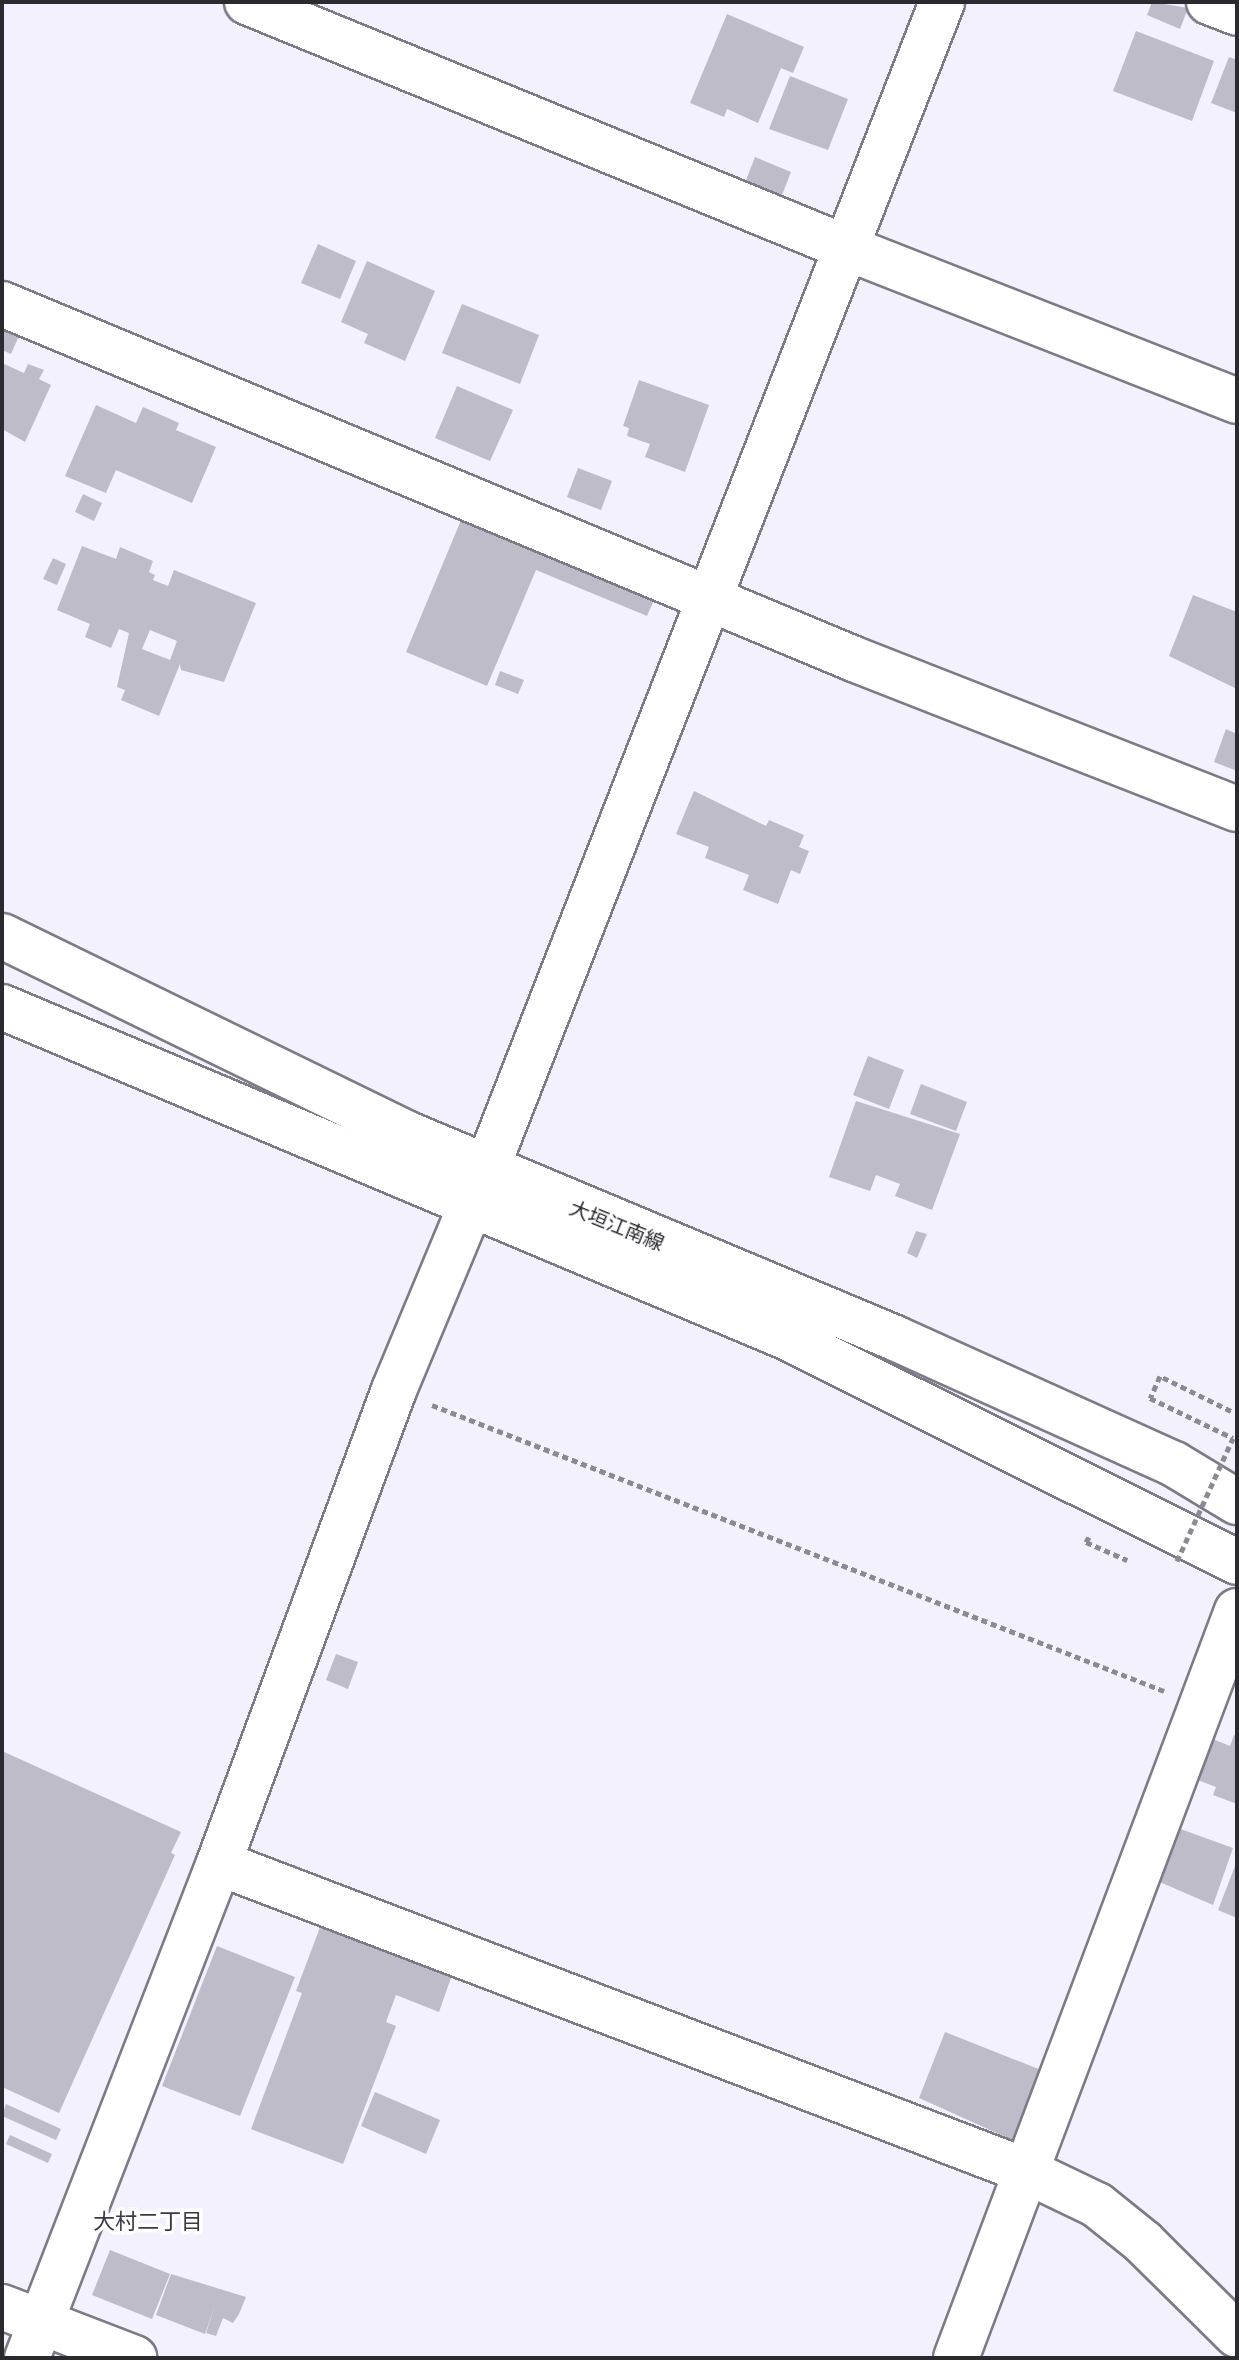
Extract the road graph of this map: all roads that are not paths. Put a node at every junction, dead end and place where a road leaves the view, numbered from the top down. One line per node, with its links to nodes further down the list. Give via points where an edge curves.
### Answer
1 (247, 2): 5 (street)
2 (942, 2): 5 (street)
3 (1209, 2): 4 (street)
4 (1237, 13)
5 (847, 248): 7 (street); 8 (street)
6 (2, 304): 8 (street)
7 (1237, 401)
8 (707, 598): 9 (street); 12 (street)
9 (1237, 809)
10 (2, 936): 12 (street, 大垣江南線, via 408,1134)
11 (2, 1007): 12 (street)
12 (479, 1187): 13 (street, 大垣江南線, via 895,1338 1174,1464); 14 (street); 16 (street, via 394,1390)
13 (1237, 1502)
14 (1237, 1562)
15 (1237, 1611): 17 (street)
16 (219, 1863): 17 (street); 18 (street)
17 (1024, 2170): 19 (street, via 1097,2205 1143,2242); 21 (street)
18 (23, 2329): 20 (street)
19 (1237, 2335)
20 (134, 2358)
21 (956, 2358)

